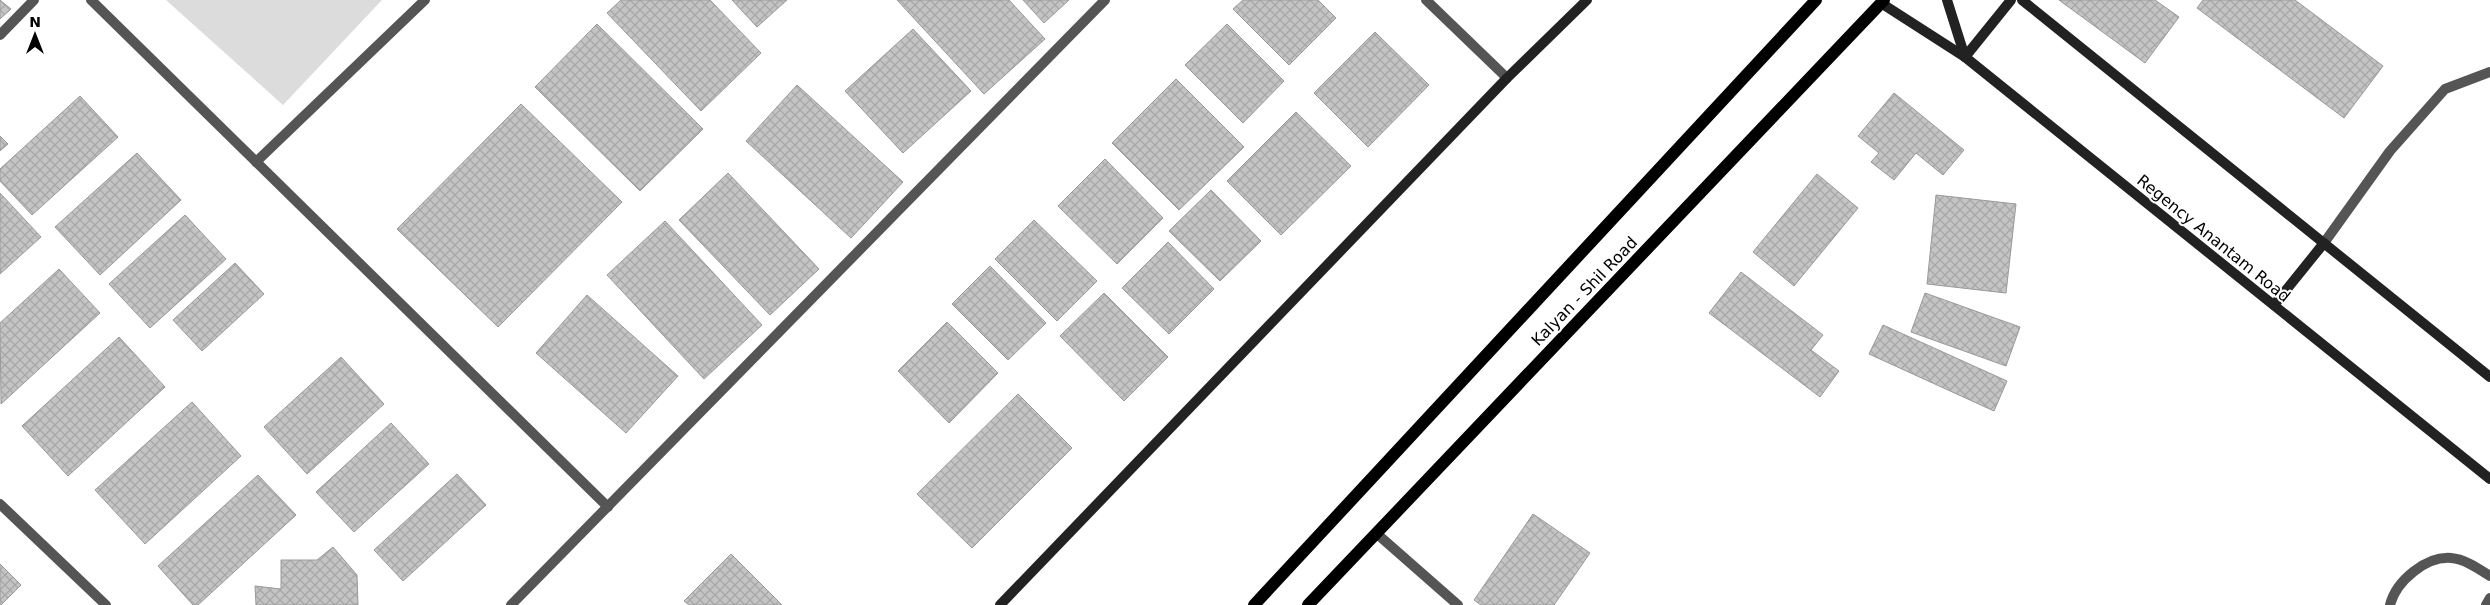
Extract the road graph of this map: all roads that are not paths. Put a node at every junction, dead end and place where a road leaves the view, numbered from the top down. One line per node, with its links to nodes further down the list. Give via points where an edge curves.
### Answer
1 (34, 0): 12 (street)
2 (91, 0): 16 (street)
3 (425, 0): 16 (street)
4 (1105, 0): 22 (street)
5 (1426, 0): 15 (street)
6 (1587, 0): 15 (street)
7 (1816, 0): 29 (main road, Kalyan - Shil Road)
8 (1947, 0): 13 (street)
9 (2011, 0): 13 (street)
10 (2022, 0): 17 (street)
11 (1882, 1): 13 (street, Regency Anantam Road); 23 (main road, Kalyan - Shil Road)
12 (0, 35)
13 (1965, 57): 18 (street, Regency Anantam Road)
14 (2490, 72): 17 (street, via 2445,89 2390,151)
15 (1507, 78): 28 (street)
16 (256, 162): 22 (street)
17 (2324, 243): 18 (street); 19 (street)
18 (2274, 305): 20 (street, Regency Anantam Road)
19 (2490, 377)
20 (2490, 479)
21 (0, 504): 26 (street)
22 (608, 507): 27 (street)
23 (1376, 533): 30 (main road, Kalyan - Shil Road); 31 (street)
24 (2490, 576): 32 (street, via 2474,565 2451,558 2425,564 2406,578)
25 (2490, 598): 33 (street)
26 (106, 605)
27 (512, 605)
28 (1000, 605)
29 (1254, 605)
30 (1308, 605)
31 (1458, 605)
32 (2390, 605)
33 (2486, 605)

